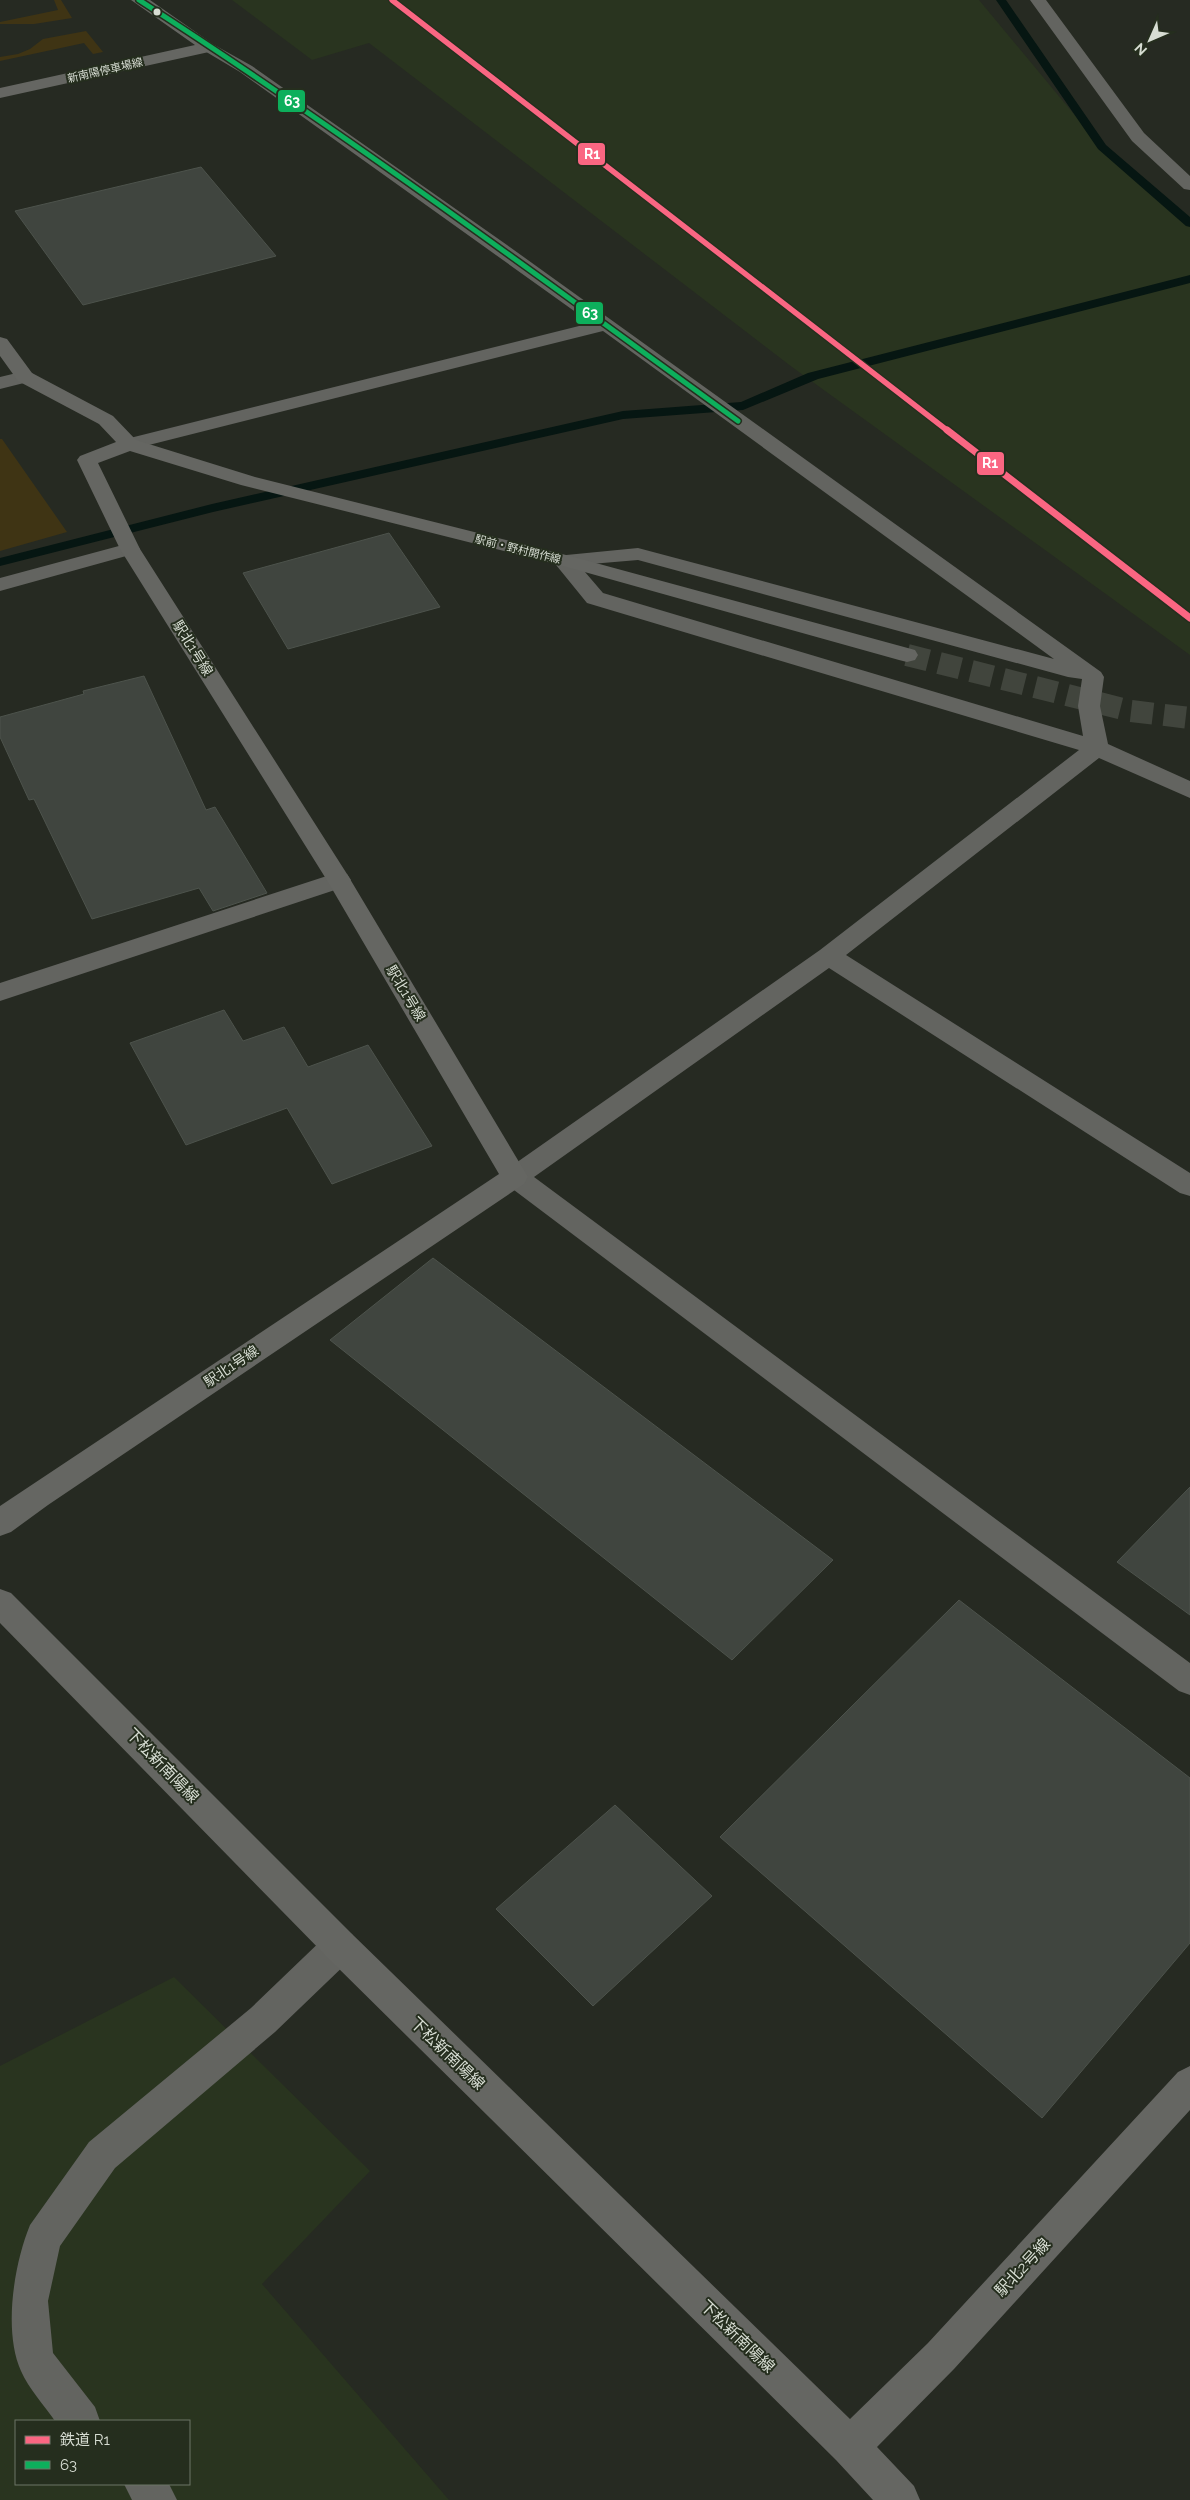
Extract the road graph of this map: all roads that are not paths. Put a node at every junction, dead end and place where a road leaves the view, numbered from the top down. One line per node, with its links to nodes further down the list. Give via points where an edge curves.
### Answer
1 (139, 0): 3 (street)
2 (1038, 0): 5 (street, via 1138,137)
3 (209, 47): 4 (street, 新南陽停車場線); 6 (street, via 246,69)
4 (0, 93)
5 (1190, 185)
6 (606, 326): 10 (street); 15 (street)
7 (0, 342): 8 (street)
8 (25, 377): 9 (street); 10 (street, via 106,420)
9 (0, 383)
10 (129, 444): 11 (street, 駅北1号線, via 87,460); 12 (street, 駅前・野村開作線, via 248,481)
11 (130, 549): 13 (street); 18 (street, 駅北1号線)
12 (563, 560): 14 (street, 駅前・野村開作線); 15 (street, via 638,554); 16 (street, via 595,598)
13 (0, 585)
14 (907, 655)
15 (1093, 677): 16 (street, via 1089,706)
16 (1097, 748): 17 (street); 19 (street)
17 (1190, 790)
18 (339, 880): 20 (street); 21 (street, 駅北1号線)
19 (828, 956): 21 (street); 22 (street)
20 (0, 992)
21 (515, 1177): 23 (street, 駅北1号線); 25 (street)
22 (1190, 1186)
23 (0, 1523)
24 (0, 1602): 26 (street, 下松新南陽線)
25 (1190, 1681)
26 (340, 1946): 28 (street, via 263,2020 102,2155 43,2238 29,2301 35,2360); 29 (street, 下松新南陽線)
27 (1190, 2084): 29 (street, 駅北2号線, via 941,2356)
28 (80, 2420)
29 (850, 2446): 32 (street, 下松新南陽線)
30 (145, 2485): 31 (street)
31 (157, 2500)
32 (900, 2500)

